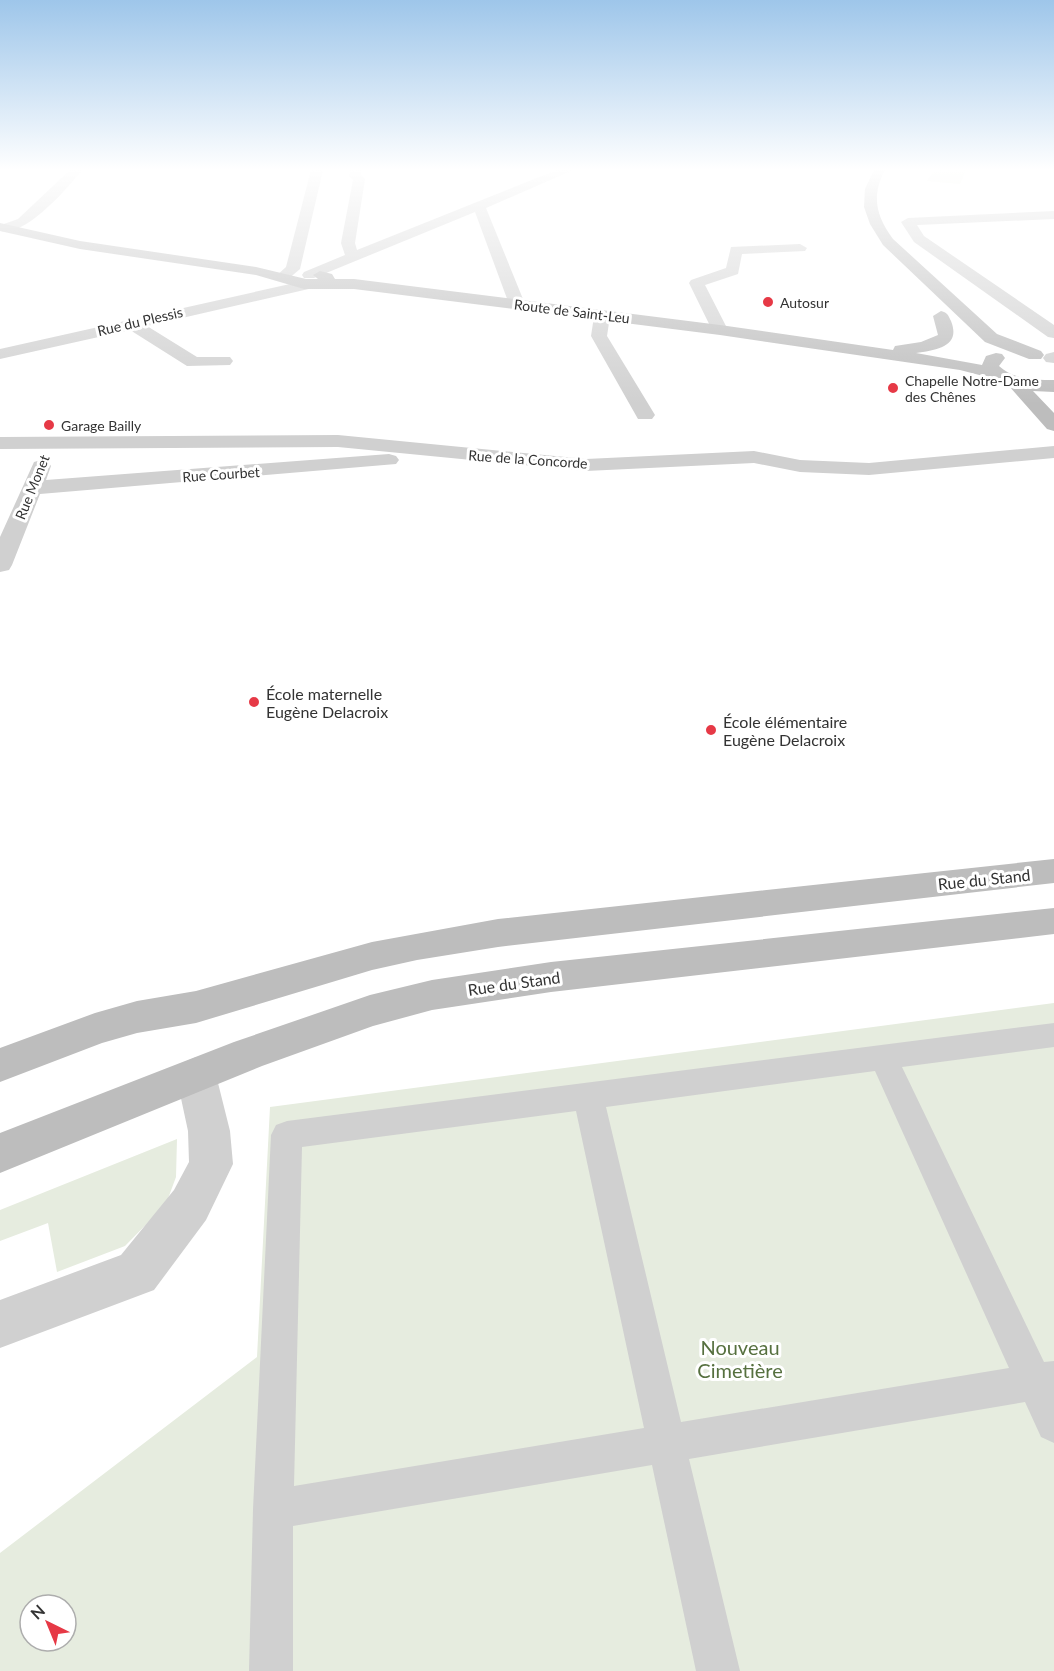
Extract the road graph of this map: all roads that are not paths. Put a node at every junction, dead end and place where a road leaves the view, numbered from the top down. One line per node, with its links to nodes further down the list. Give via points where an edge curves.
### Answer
1 (100, 248): 12 (street, Route de Saint-Leu)
2 (298, 248): 12 (street, via 293,268)
3 (350, 248): 10 (street)
4 (378, 248): 10 (street, Rue du Plessis)
5 (495, 248): 13 (street)
6 (800, 248): 16 (street, via 736,250 733,271 696,283)
7 (874, 248): 11 (street)
8 (894, 248): 21 (street, via 991,338)
9 (932, 248): 17 (street)
10 (353, 258): 12 (street, Rue du Plessis)
11 (888, 262)
12 (305, 279): 13 (street, Route de Saint-Leu); 15 (street, Rue du Plessis)
13 (517, 304): 14 (street, Route de Saint-Leu)
14 (606, 316): 16 (street, Route de Saint-Leu); 32 (street, via 599,336)
15 (131, 323): 20 (street, Rue du Plessis); 22 (street, via 193,362)
16 (720, 330): 18 (street, Route de Saint-Leu)
17 (1054, 333)
18 (790, 339): 19 (street, Route de Saint-Leu); 23 (street, Route de Saint-Leu, via 961,365)
19 (890, 351): 23 (street, Route de Saint-Leu); 23 (street, via 924,347 946,338 937,312)
20 (0, 354)
21 (1049, 357): 23 (street, via 1014,354)
22 (224, 361)
23 (995, 364): 24 (street)
24 (1014, 382): 25 (street); 27 (street)
25 (1054, 387): 26 (street)
26 (1054, 401)
27 (1054, 425)
28 (0, 442): 29 (street, Rue de la Concorde)
29 (50, 442): 30 (street, Rue de la Concorde, via 338,441); 33 (street, Rue Monet)
30 (405, 449): 32 (street, Rue de la Concorde, via 586,465); 33 (street, Rue Courbet, via 387,462)
31 (1054, 452): 32 (street, Rue de la Concorde, via 869,469 800,466 754,457)
32 (672, 460)
33 (32, 488): 34 (street, Rue Monet)
34 (0, 565)
35 (1054, 871): 39 (street, Rue du Stand, via 498,933 417,946 206,1004 137,1017)
36 (1054, 921): 40 (street, Rue du Stand, via 551,977 432,995 313,1030)
37 (1054, 1035): 38 (lane)
38 (883, 1057): 41 (lane); 44 (lane)
39 (0, 1065)
40 (196, 1075): 42 (street, Rue du Stand); 43 (street, via 209,1131 211,1164 189,1205 137,1273)
41 (588, 1096): 46 (lane); 47 (lane, via 287,1135)
42 (0, 1153)
43 (0, 1324)
44 (1044, 1381): 45 (lane); 46 (lane)
45 (1054, 1424)
46 (667, 1444): 47 (lane); 49 (lane)
47 (273, 1509): 48 (lane)
48 (271, 1671)
49 (718, 1671)

